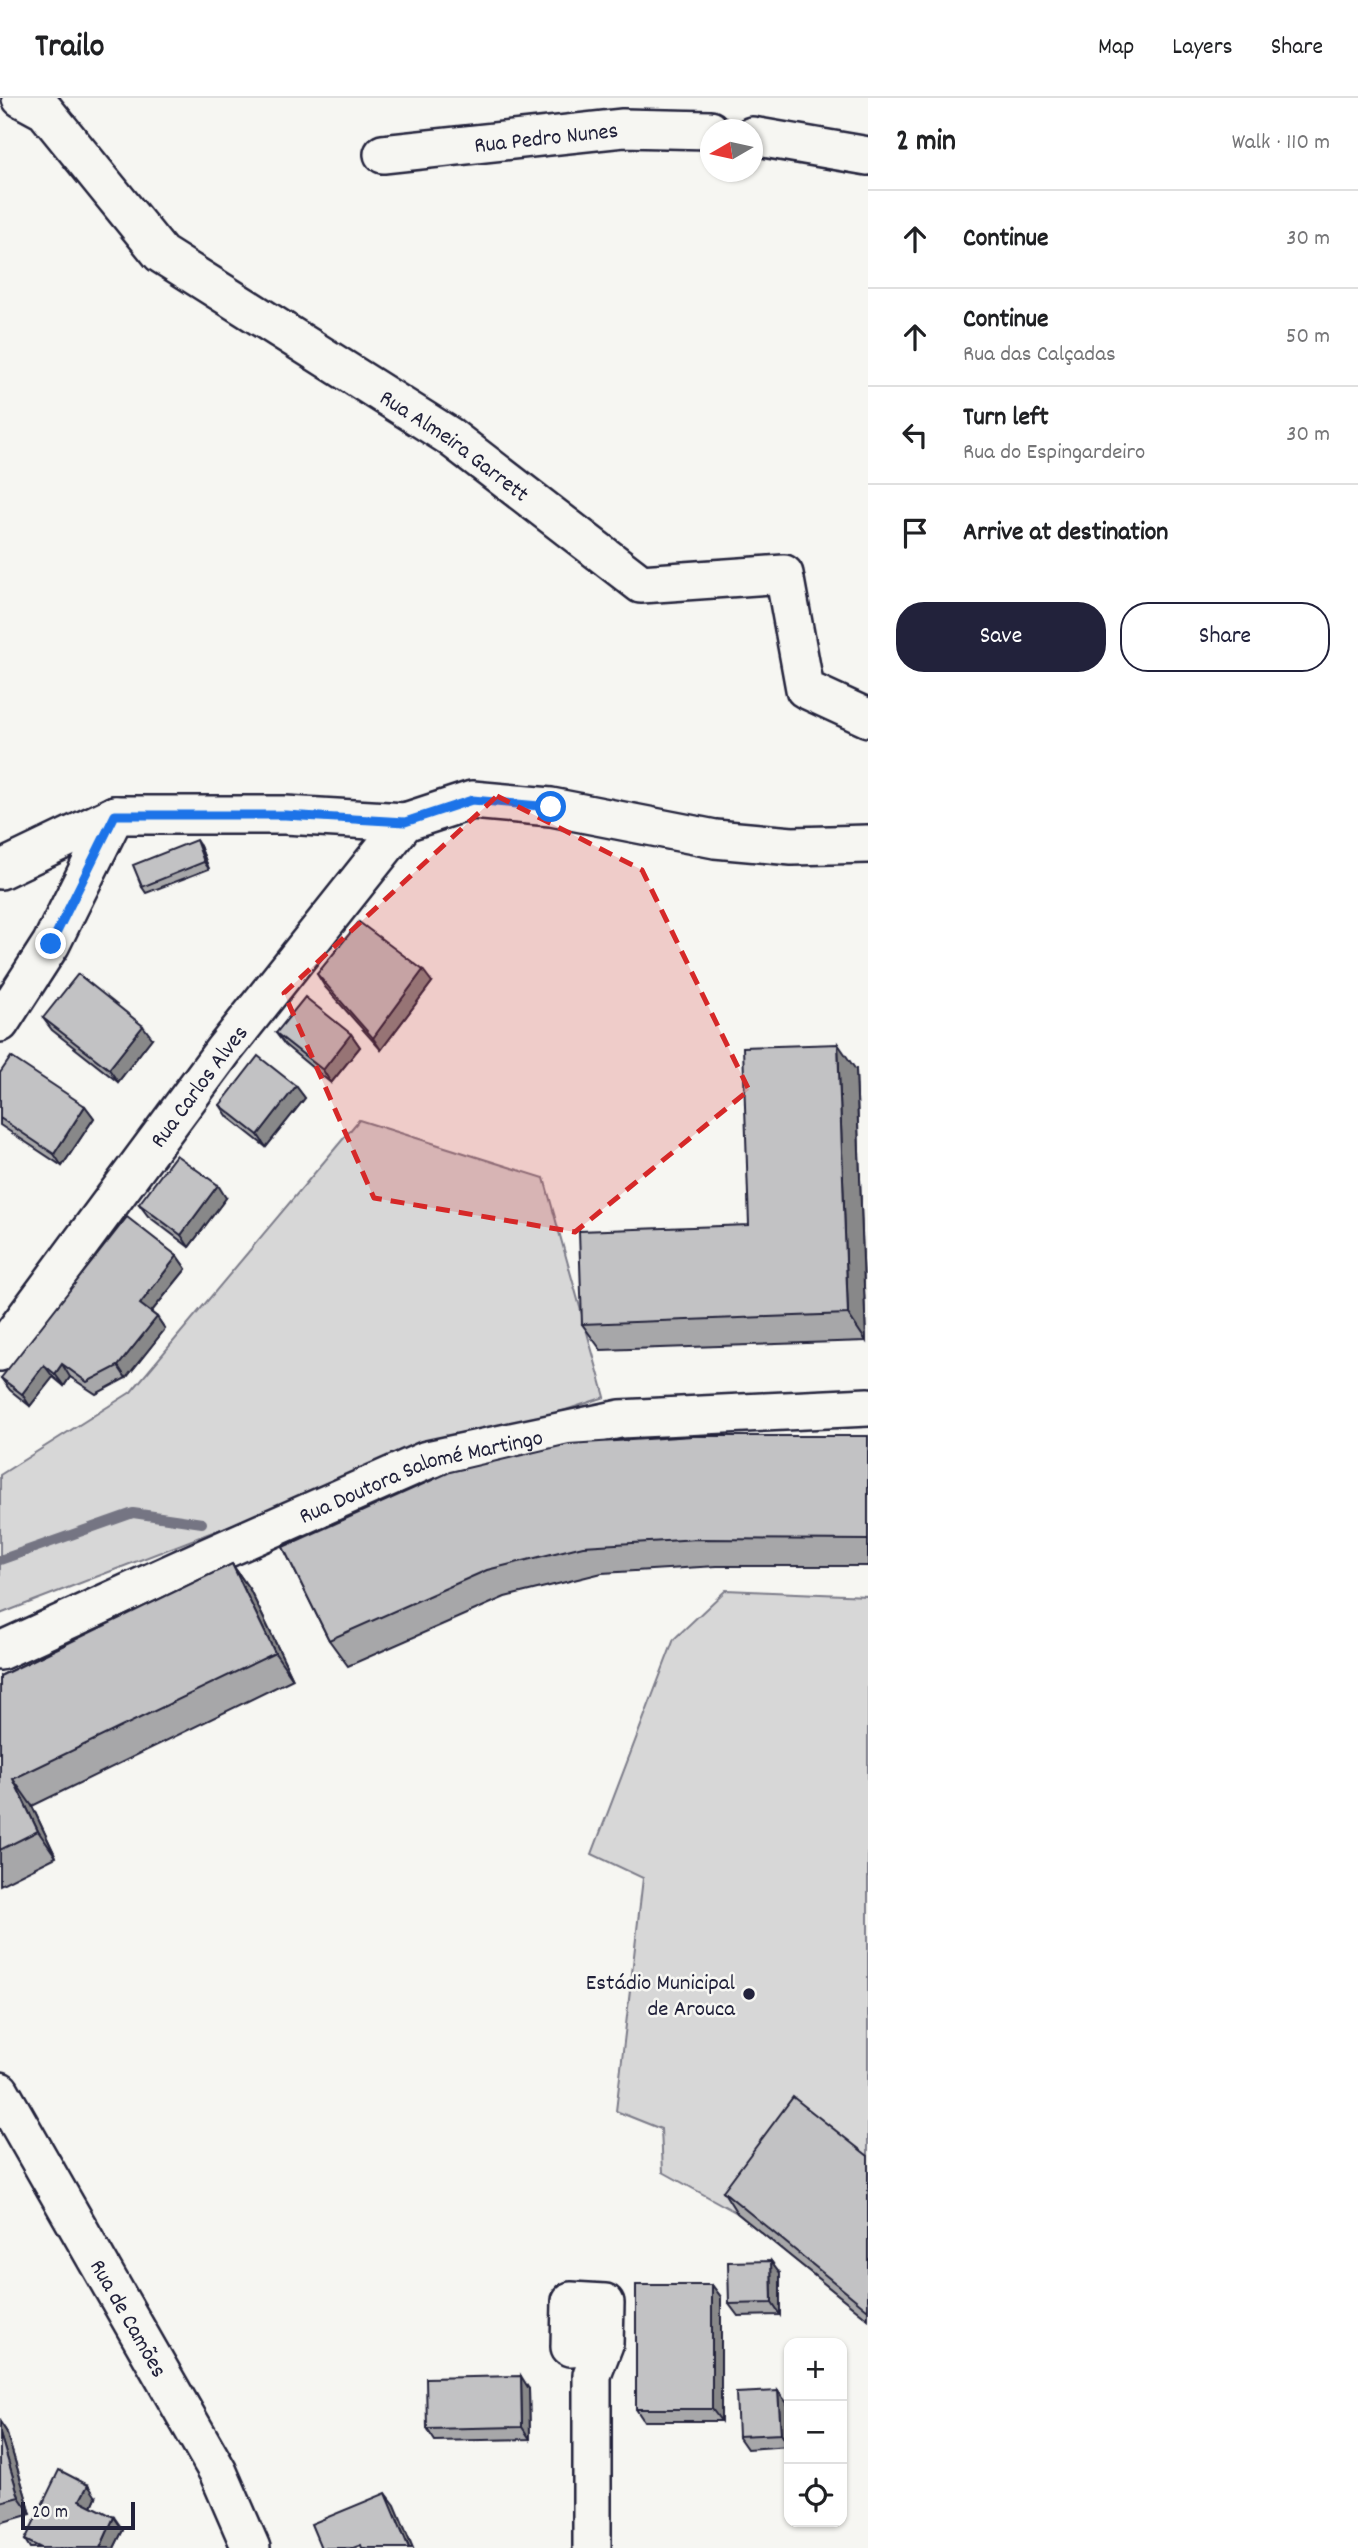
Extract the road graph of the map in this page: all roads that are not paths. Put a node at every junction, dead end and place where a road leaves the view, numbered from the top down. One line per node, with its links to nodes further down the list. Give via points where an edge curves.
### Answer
1 (21, 98): 6 (street, Rua Almeira Garrett, via 45,111 161,254 449,436 641,584 784,574 806,688)
2 (700, 130): 4 (street, Rua Pedro Nunes, via 623,128)
3 (763, 138): 5 (street)
4 (383, 154)
5 (868, 156)
6 (868, 718)
7 (115, 815): 8 (street, via 285,815); 10 (street); 11 (street, via 51,944)
8 (405, 822): 9 (street, via 472,800 551,807 715,839 792,846); 12 (street, Rua Carlos Alves, via 223,1051)
9 (868, 844)
10 (0, 870)
11 (0, 1023)
12 (0, 1352)
13 (868, 1407): 14 (street, Rua Doutora Salomé Martingo, via 620,1419 427,1460)
14 (0, 1651)
15 (0, 2091): 17 (street, Rua de Camões, via 218,2472)
16 (604, 2344): 18 (street, via 592,2375)
17 (251, 2548)
18 (592, 2548)

